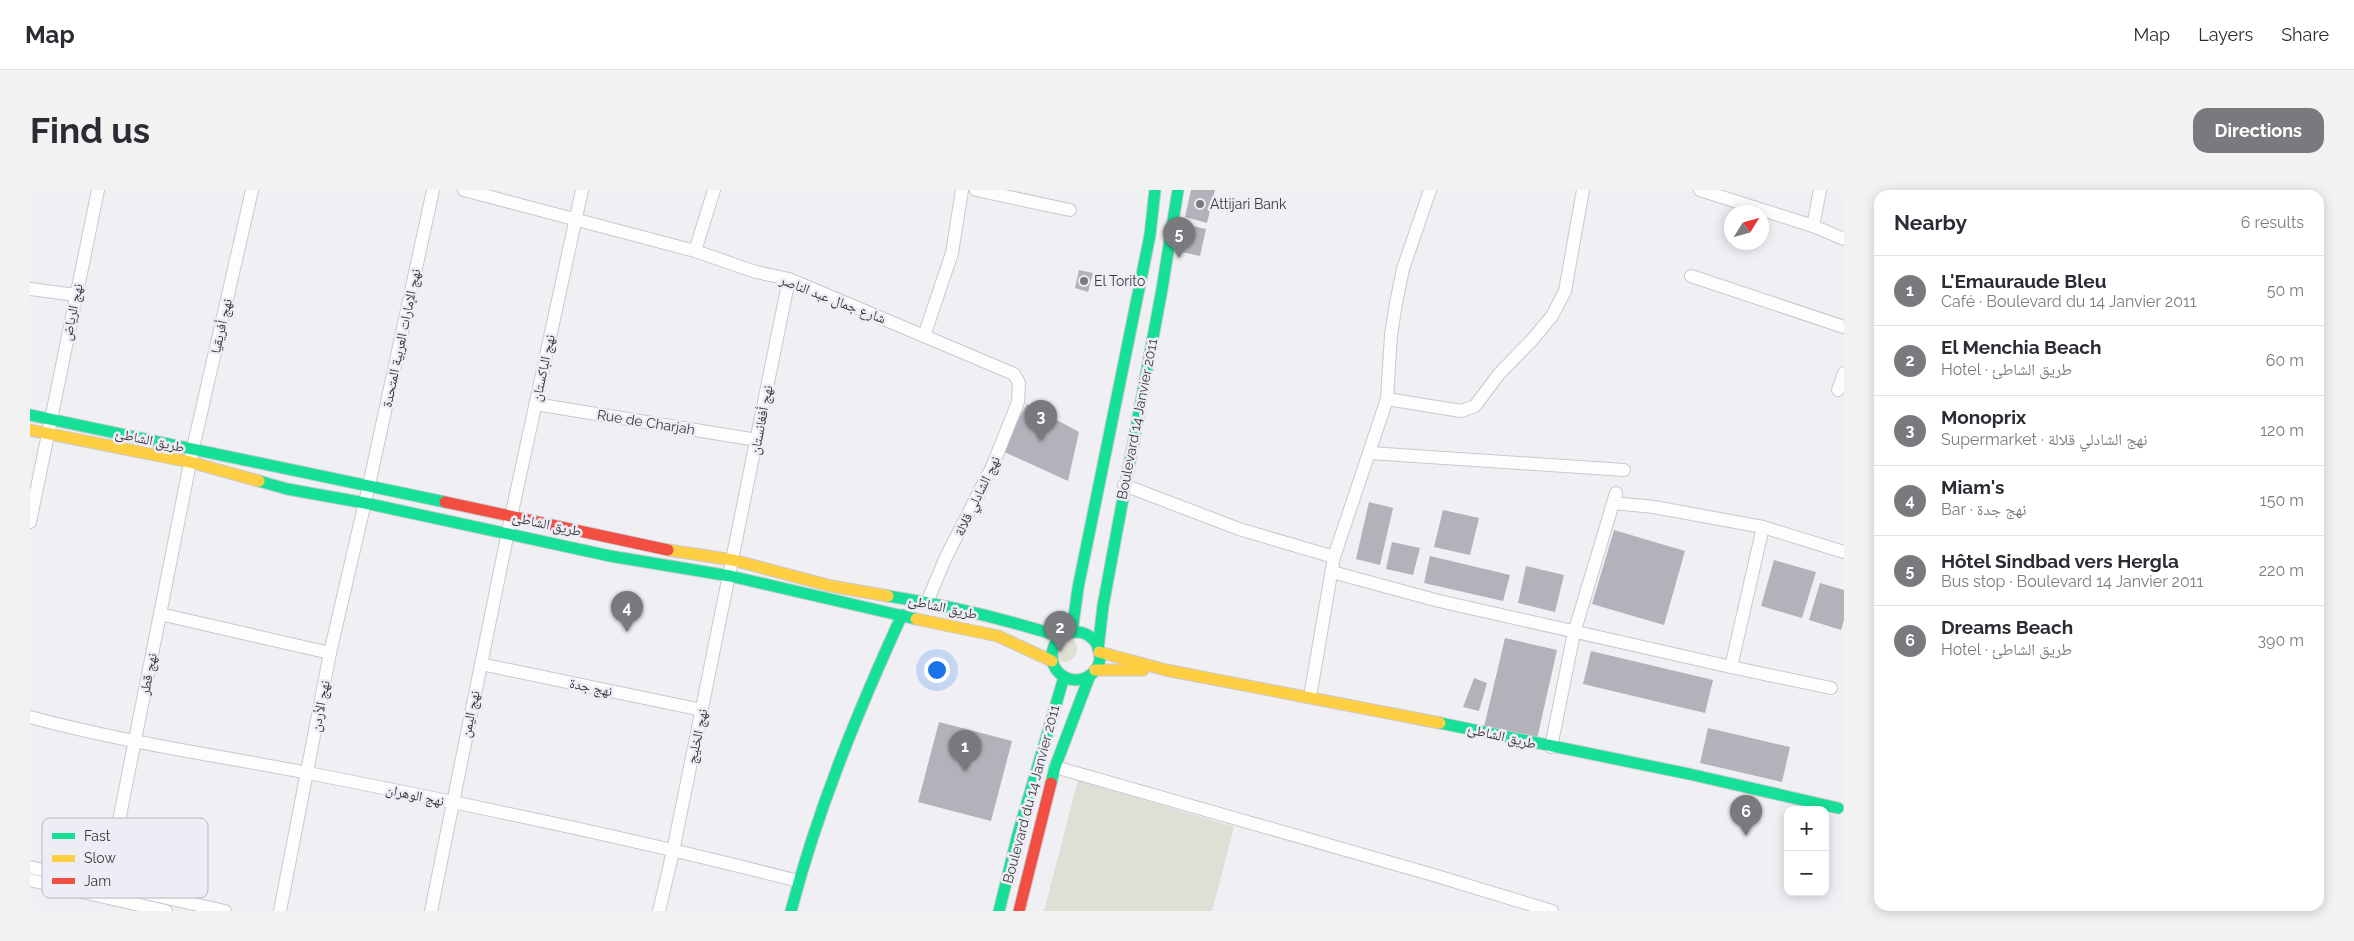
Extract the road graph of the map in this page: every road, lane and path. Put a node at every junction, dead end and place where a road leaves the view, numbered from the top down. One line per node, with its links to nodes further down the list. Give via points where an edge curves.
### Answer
1 (98, 190): 23 (street, نهج الرياض)
2 (252, 190): 36 (street, نهج أفريقيا)
3 (433, 190): 40 (street, نهج الإمارات العربية المتحدة)
4 (464, 190): 16 (street, شارع جمال عبد الناصر)
5 (582, 190): 16 (street, نهج الباكستان)
6 (714, 190): 19 (street)
7 (962, 190): 25 (street, via 952,253)
8 (976, 190): 15 (street)
9 (1155, 190): 56 (street, Boulevard 14 Janvier 2011, via 1150,235)
10 (1178, 190): 41 (street, Boulevard 14 Janvier 2011)
11 (1430, 190): 29 (street, via 1403,269 1396,303)
12 (1584, 190): 29 (street, via 1565,291 1557,308 1475,406 1460,412)
13 (1700, 190): 17 (street)
14 (1820, 190): 17 (street)
15 (1070, 210)
16 (575, 219): 19 (street, شارع جمال عبد الناصر); 30 (street, نهج الباكستان)
17 (1813, 226): 18 (street)
18 (1844, 239)
19 (694, 251): 21 (street, شارع جمال عبد الناصر, via 756,272)
20 (1690, 276): 24 (street)
21 (789, 279): 25 (street, شارع جمال عبد الناصر); 35 (street, نهج أفغانستان)
22 (30, 289): 23 (street)
23 (76, 295): 32 (street, نهج الرياض)
24 (1844, 327)
25 (924, 336): 27 (street, شارع جمال عبد الناصر, via 1009,370 1017,377)
26 (1844, 373): 28 (street)
27 (1019, 388): 52 (street, نهج الشادلي قلالة, via 1018,402 992,467)
28 (1838, 390)
29 (1387, 399): 37 (street)
30 (535, 404): 35 (street, Rue de Charjah); 43 (street, نهج الباكستان)
31 (30, 415): 32 (street, طريق الشاطئ)
32 (50, 419): 34 (street, نهج الرياض); 36 (street, طريق الشاطئ)
33 (30, 430): 34 (street, طريق الشاطئ)
34 (47, 433): 38 (street, طريق الشاطئ); 44 (street, نهج الرياض)
35 (757, 440): 49 (street, نهج أفغانستان)
36 (193, 448): 38 (street, نهج أفريقيا); 40 (street, طريق الشاطئ)
37 (1370, 453): 39 (street); 48 (street)
38 (190, 462): 42 (street, طريق الشاطئ, via 287,489); 53 (street, نهج قطر)
39 (1624, 470)
40 (369, 485): 42 (street, نهج الإمارات العربية المتحدة); 43 (street, طريق الشاطئ)
41 (1124, 485): 48 (street, via 1240,529); 57 (street, Boulevard 14 Janvier 2011, via 1103,606)
42 (365, 503): 46 (street, طريق الشاطئ); 58 (street, نهج الأردن)
43 (511, 517): 46 (street, نهج اليمن); 49 (street, طريق الشاطئ, via 645,546)
44 (30, 522)
45 (1763, 527): 47 (street); 55 (street, via 1615,498); 61 (street)
46 (507, 535): 51 (street, طريق الشاطئ); 60 (street, نهج اليمن)
47 (1844, 552)
48 (1334, 557): 50 (street)
49 (733, 560): 51 (street, نهج الخليج); 52 (street, طريق الشاطئ, via 831,586)
50 (1332, 572): 55 (street); 66 (street)
51 (730, 576): 54 (street, طريق الشاطئ); 67 (street, نهج الخليج)
52 (927, 602): 56 (street, طريق الشاطئ)
53 (160, 614): 58 (street); 69 (street, نهج قطر)
54 (902, 615): 59 (street, طريق الشاطئ, via 998,636); 77 (street, via 849,736)
55 (1574, 632): 61 (street); 70 (street)
56 (1067, 634): 57 (street, via 1085,634 1096,643); 59 (street, via 1056,643)
57 (1099, 651): 62 (street, طريق الشاطئ); 63 (street)
58 (330, 653): 72 (street, نهج الأردن)
59 (1052, 660): 64 (street)
60 (481, 664): 67 (street, نهج جدة); 73 (street, نهج اليمن)
61 (1731, 667): 65 (street)
62 (1166, 670): 63 (street, طريق الشاطئ); 66 (street, طريق الشاطئ)
63 (1092, 673): 64 (street, via 1073,680); 71 (street, Boulevard du 14 Janvier 2011)
64 (1064, 677): 86 (street, Boulevard du 14 Janvier 2011)
65 (1831, 688)
66 (1310, 697): 70 (street, طريق الشاطئ)
67 (702, 710): 76 (street, نهج الخليج)
68 (30, 717): 69 (street, نهج الوهران)
69 (135, 742): 72 (street, نهج الوهران); 75 (street, نهج قطر)
70 (1551, 748): 74 (street, طريق الشاطئ, via 1689,774)
71 (1055, 767): 87 (street, Boulevard du 14 Janvier 2011); 88 (street)
72 (307, 773): 73 (street, نهج الوهران); 82 (street, نهج الأردن)
73 (452, 802): 76 (street, نهج الوهران); 83 (street, نهج اليمن)
74 (1838, 808)
75 (120, 818)
76 (673, 851): 77 (street, نهج الوهران); 84 (street, نهج الخليج)
77 (798, 882): 85 (street)
78 (109, 898): 80 (street)
79 (163, 898): 81 (street)
80 (166, 911)
81 (225, 911)
82 (280, 911)
83 (430, 911)
84 (659, 911)
85 (791, 911)
86 (999, 911)
87 (1019, 911)
88 (1552, 911)

